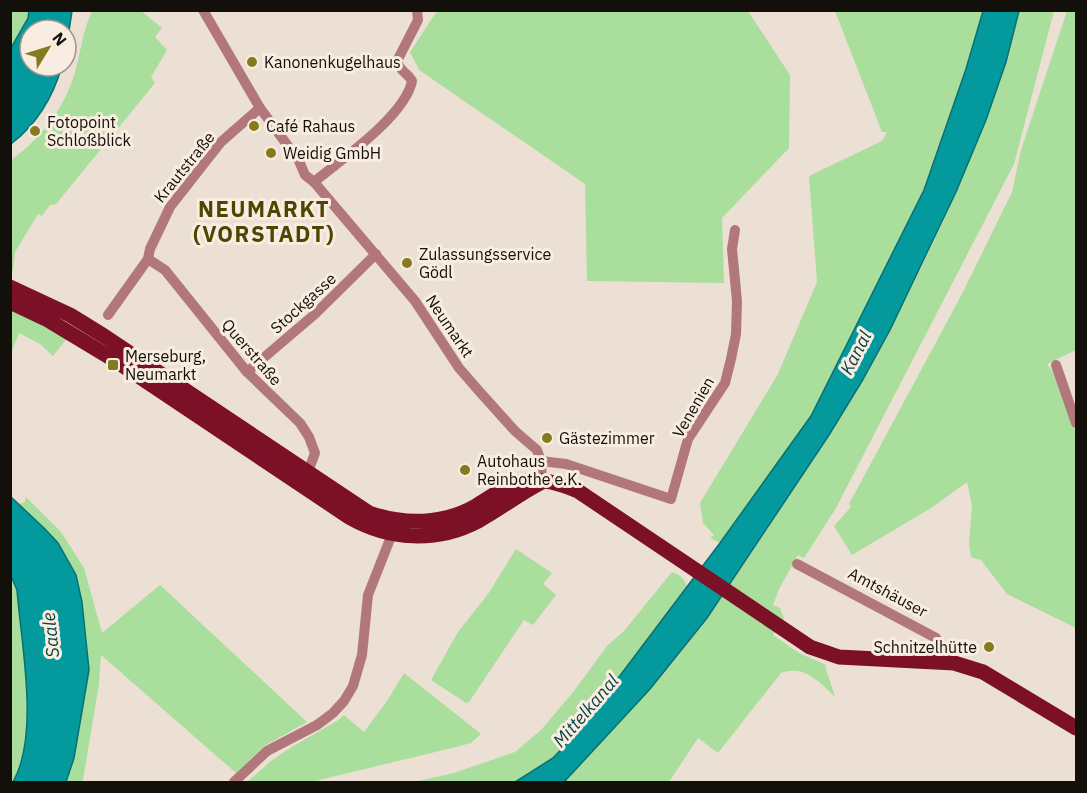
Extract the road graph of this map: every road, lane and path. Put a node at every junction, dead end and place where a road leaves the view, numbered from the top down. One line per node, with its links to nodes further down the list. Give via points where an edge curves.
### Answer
1 (202, 10): 3 (street, Neumarkt)
2 (417, 10): 4 (street, via 418,20 397,61 412,81 404,100 381,127)
3 (260, 108): 4 (street, Neumarkt, via 305,175); 7 (street, Krautstraße, via 221,142 170,207)
4 (314, 182): 6 (street, Neumarkt)
5 (735, 230): 14 (street, Venenien, via 732,249 737,301 731,359 725,383 688,439 671,499 566,464)
6 (376, 254): 12 (street, Stockgasse); 14 (street, Neumarkt, via 421,308 459,368 537,450)
7 (148, 259): 10 (street, Krautstraße); 12 (street, Querstraße, via 165,270)
8 (10, 287): 15 (main road, via 104,336)
9 (10, 302): 17 (main road, via 116,361 349,517 376,530)
10 (108, 315)
11 (1056, 365): 13 (street)
12 (248, 372): 15 (street, Querstraße, via 300,423 309,437 315,453)
13 (1077, 423)
14 (541, 461): 16 (street)
15 (308, 472): 17 (main road)
16 (542, 482): 17 (main road, via 464,528 431,536); 19 (main road, via 555,482 578,491 810,647 839,657)
17 (394, 527): 21 (street, via 368,595 362,655 344,701 317,725 267,751)
18 (797, 564): 19 (street, Amtshäuser, via 936,638 948,653)
19 (948, 663): 20 (main road, via 983,672)
20 (1077, 728)
21 (234, 783)

